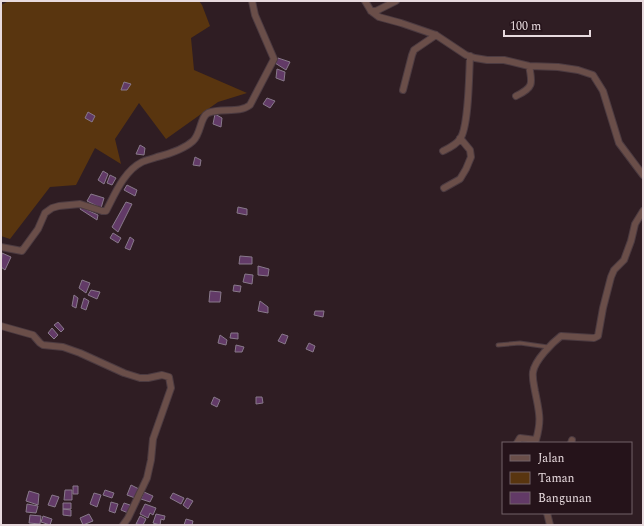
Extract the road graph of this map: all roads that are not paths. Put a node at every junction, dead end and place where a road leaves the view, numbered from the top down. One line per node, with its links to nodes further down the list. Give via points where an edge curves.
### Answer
1 (252, 1): 15 (street, via 255,15 274,59 250,105 246,108 205,114 199,132 191,143 171,153 142,162 131,170 106,210 80,204 52,208 45,213 22,251)
2 (364, 1): 4 (street)
3 (396, 1): 4 (street)
4 (371, 11): 5 (street, via 379,17)
5 (436, 35): 6 (street); 8 (street, via 414,50)
6 (470, 56): 7 (street); 10 (street, via 464,132)
7 (529, 66): 9 (street, via 532,81 530,88); 12 (street, via 578,70 596,77 603,91 619,143)
8 (403, 90)
9 (516, 96)
10 (460, 138): 11 (street); 13 (street, via 470,150 471,157 460,179)
11 (443, 151)
12 (643, 175)
13 (444, 188)
14 (643, 211): 18 (street, via 635,224 624,260 611,277 598,336 561,336)
15 (1, 247)
16 (1, 326): 22 (street, via 33,335 43,345 63,347 140,378 162,375 169,377 171,388 153,439 147,478)
17 (498, 345): 18 (lane, via 520,343)
18 (549, 347): 19 (street, via 532,372 540,421)
19 (538, 441): 20 (street, via 520,438)
20 (518, 442)
21 (547, 514): 23 (street)
22 (123, 525)
23 (550, 525)

